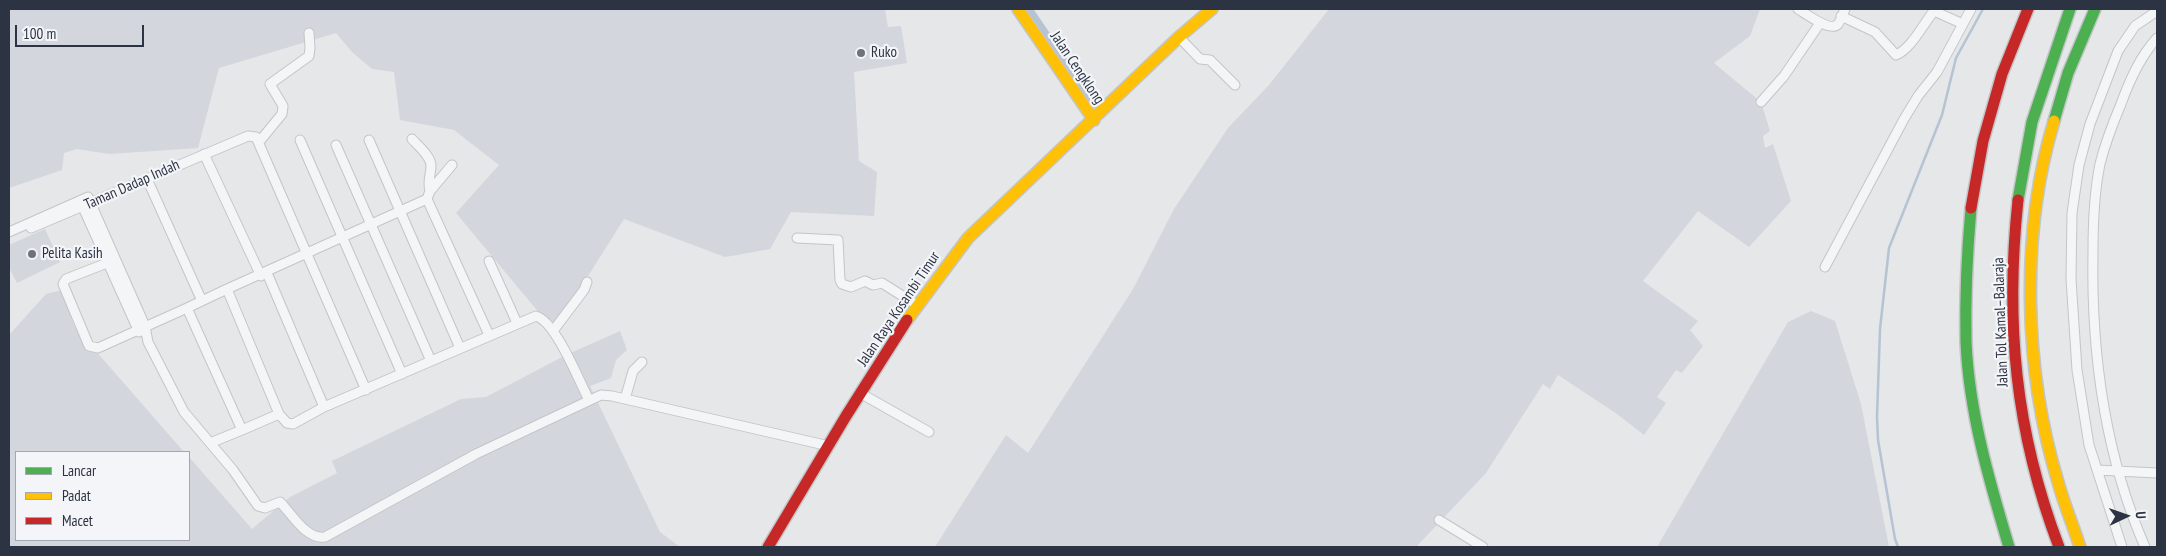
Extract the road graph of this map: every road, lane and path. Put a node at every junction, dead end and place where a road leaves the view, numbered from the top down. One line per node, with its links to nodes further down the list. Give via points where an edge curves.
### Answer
1 (1018, 9): 17 (main road, Jalan Cengklong)
2 (1212, 9): 13 (main road, Jalan Raya Kosambi Timur)
3 (1798, 9): 10 (street)
4 (1971, 9): 11 (street)
5 (2028, 9): 68 (main road, via 2003,71 1982,146 1969,221 1964,287 1975,421 1989,486)
6 (2070, 9): 69 (main road, Jalan Tol Kamal–Balaraja, via 2028,138 2011,268 2021,411 2036,479)
7 (2095, 9): 70 (main road, via 2075,56 2051,132 2036,206 2031,267 2031,330 2040,405 2053,464)
8 (2157, 11): 62 (street, via 2135,26 2118,51 2090,124 2079,165 2072,214 2071,280 2077,370 2089,445)
9 (1843, 12): 10 (street, via 1837,25); 11 (street, via 1875,32 1896,55 1914,38 1934,11)
10 (1820, 23): 16 (street, via 1784,76)
11 (1963, 24): 37 (street, via 1937,72 1904,120)
12 (309, 33): 18 (street, via 309,56 270,84 283,106 282,114)
13 (1179, 37): 15 (street, via 1200,59 1210,60); 17 (main road, Jalan Raya Kosambi Timur)
14 (2157, 38): 63 (street, via 2133,73 2110,130 2100,165 2094,215 2092,279 2098,367 2110,440)
15 (1235, 84)
16 (1761, 102)
17 (1094, 120): 42 (main road, Jalan Raya Kosambi Timur, via 968,238)
18 (257, 139): 23 (street, Taman Dadap Indah, via 248,136); 34 (street)
19 (412, 139): 26 (street, via 431,163)
20 (300, 140): 32 (street)
21 (369, 140): 28 (street)
22 (336, 145): 29 (street)
23 (204, 154): 25 (street, Taman Dadap Indah); 38 (street)
24 (452, 165): 26 (street)
25 (147, 179): 27 (street, Taman Dadap Indah); 41 (street)
26 (428, 195): 28 (street); 47 (street)
27 (85, 202): 30 (street, Taman Dadap Indah); 31 (street, Taman Dadap Indah); 36 (street); 45 (street)
28 (401, 212): 29 (street); 48 (street)
29 (372, 225): 32 (street); 49 (street)
30 (9, 232)
31 (9, 238)
32 (342, 238): 34 (street); 51 (street)
33 (797, 238): 42 (street, via 838,240 842,284 851,287 865,281 873,285 882,284)
34 (308, 254): 38 (street); 52 (street)
35 (490, 261): 44 (street)
36 (107, 262): 45 (street); 45 (street, via 66,279 63,284 88,345 98,348)
37 (1825, 267)
38 (264, 274): 40 (street); 56 (street)
39 (587, 282): 46 (street)
40 (227, 289): 41 (street); 57 (street)
41 (202, 301): 43 (street)
42 (918, 305): 53 (main road, Jalan Raya Kosambi Timur)
43 (187, 308): 45 (street); 58 (street)
44 (517, 323): 46 (street, via 536,316); 47 (street)
45 (141, 328): 60 (street, via 184,412)
46 (554, 332): 55 (street)
47 (489, 335): 48 (street)
48 (460, 348): 49 (street)
49 (431, 361): 51 (street)
50 (642, 362): 54 (street, via 633,371)
51 (402, 374): 52 (street)
52 (366, 390): 56 (street)
53 (860, 393): 59 (street); 61 (main road, Jalan Raya Kosambi Timur)
54 (625, 398): 55 (street, via 604,394); 61 (street)
55 (589, 400): 60 (street, via 476,454 321,538 309,534 280,502 260,508)
56 (324, 407): 57 (street, via 290,424)
57 (279, 414): 58 (street)
58 (242, 430): 60 (street)
59 (929, 432)
60 (210, 443)
61 (829, 446): 66 (main road, Jalan Raya Kosambi Timur)
62 (2097, 470): 63 (street); 71 (street)
63 (2119, 470): 64 (street); 72 (street)
64 (2157, 473)
65 (1438, 520): 67 (street)
66 (768, 547)
67 (1483, 547)
68 (2009, 547)
69 (2059, 547)
70 (2080, 547)
71 (2122, 547)
72 (2145, 547)

